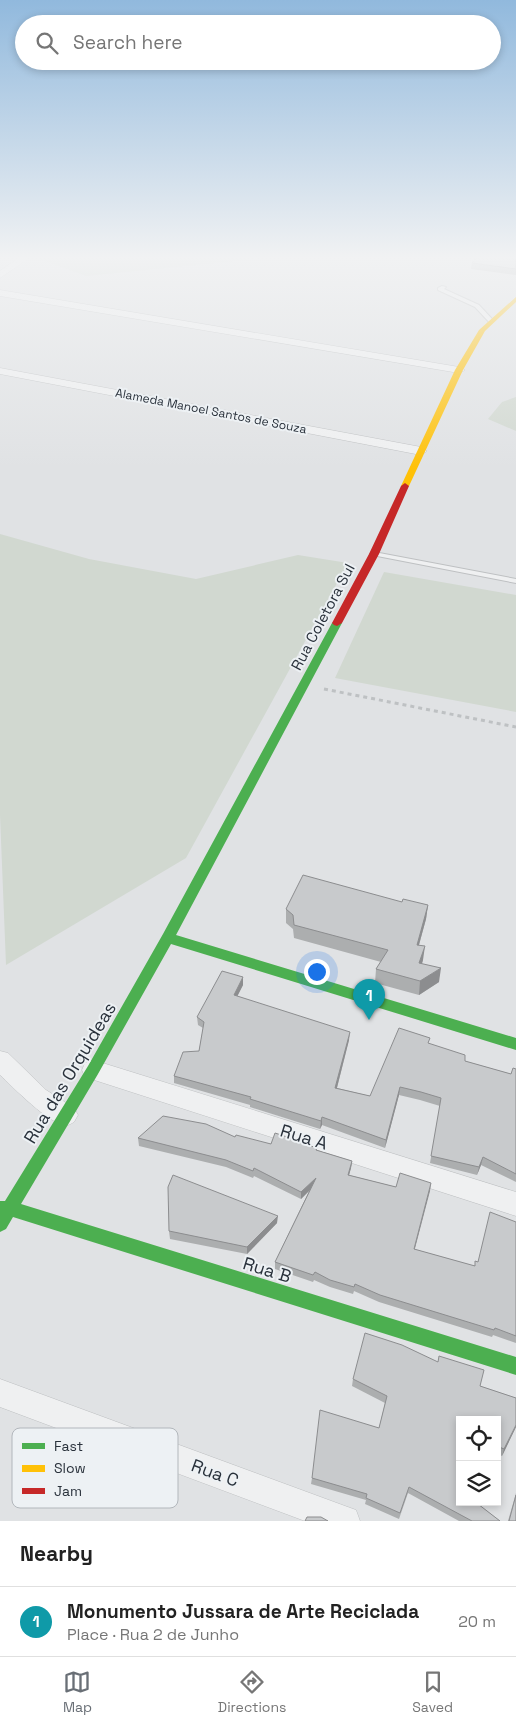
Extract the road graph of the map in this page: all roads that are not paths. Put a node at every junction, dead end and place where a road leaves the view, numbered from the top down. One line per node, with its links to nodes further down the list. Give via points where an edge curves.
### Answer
1 (203, 327): 3 (street)
2 (485, 327): 3 (street, Rua Coletora Sul)
3 (459, 370): 5 (street, Rua Coletora Sul)
4 (0, 371): 5 (street, Alameda Manoel Santos de Souza)
5 (421, 451): 6 (street, Rua Coletora Sul)
6 (374, 554): 7 (lane); 8 (street, Rua Coletora Sul)
7 (516, 581)
8 (168, 938): 9 (street); 11 (street, Rua das Orquideas)
9 (516, 1044)
10 (0, 1060): 12 (street, via 38,1097)
11 (93, 1070): 12 (street, Rua das Orquideas); 13 (street, Rua A)
12 (66, 1115): 14 (street, Rua das Orquideas)
13 (516, 1204)
14 (4, 1208): 15 (street, Rua das Orquideas); 16 (street, Rua B)
15 (0, 1224)
16 (516, 1366)
17 (0, 1393): 18 (street, Rua C)
18 (95, 1428)
19 (178, 1459): 20 (street, Rua C)
20 (346, 1521)

